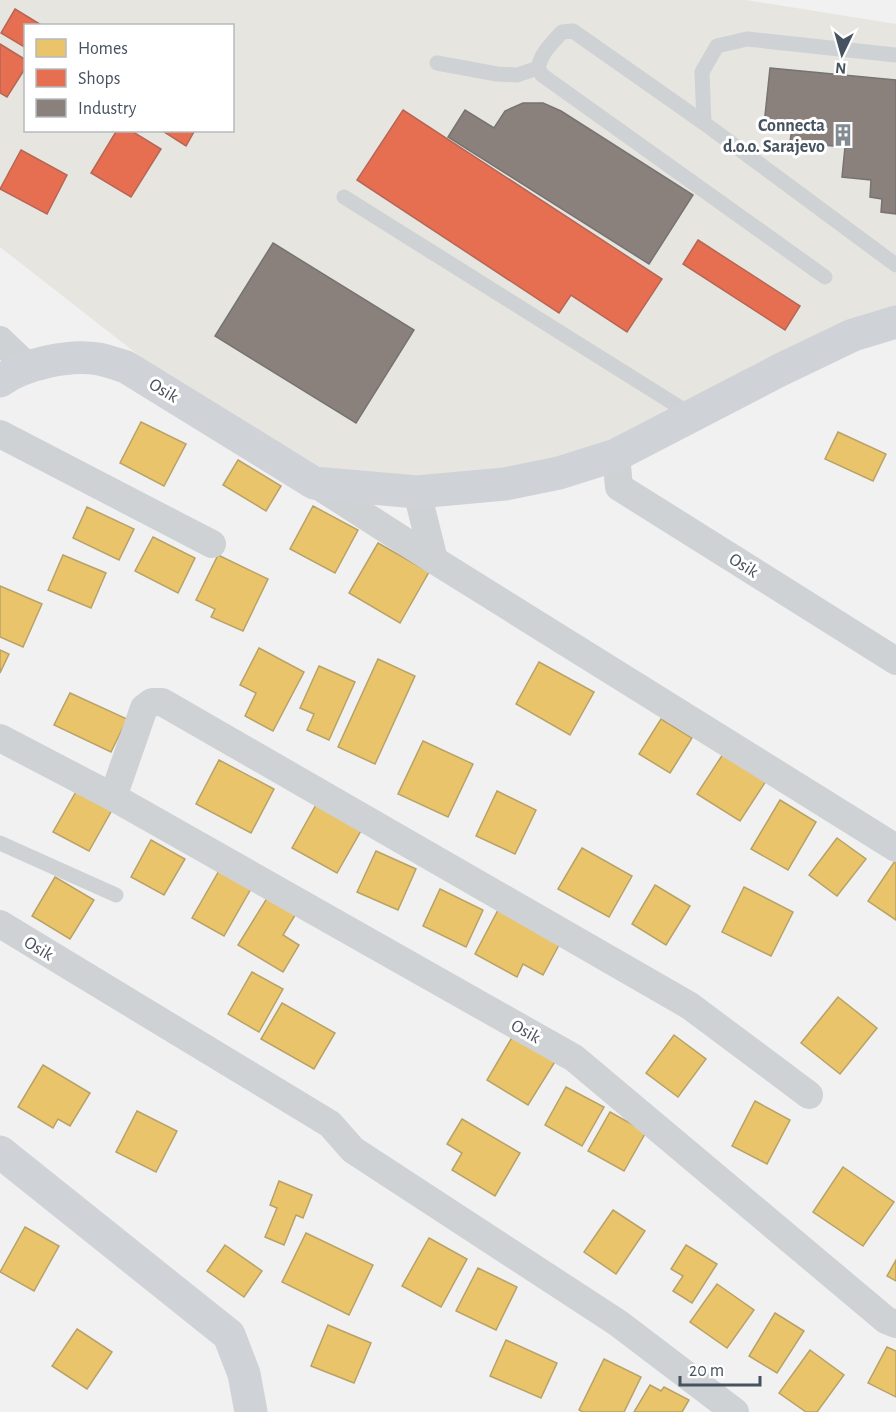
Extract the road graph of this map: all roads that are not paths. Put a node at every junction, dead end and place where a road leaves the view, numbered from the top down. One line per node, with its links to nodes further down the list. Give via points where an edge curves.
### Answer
1 (896, 55): 4 (lane, via 747,39 717,46 702,72)
2 (437, 63): 3 (lane, via 516,75)
3 (538, 68): 4 (lane, via 562,32 573,31); 7 (lane, via 542,75)
4 (704, 123): 6 (lane)
5 (344, 197): 11 (lane)
6 (896, 265)
7 (825, 277)
8 (896, 322): 11 (main road, Osik, via 853,336)
9 (0, 340): 10 (street)
10 (13, 374): 14 (main road, Osik, via 71,359 97,359 126,367)
11 (692, 416): 13 (main road, Osik)
12 (0, 434): 16 (street)
13 (616, 455): 15 (main road, Osik, via 559,473 505,484); 18 (street, Osik, via 620,487)
14 (314, 483): 15 (main road, Osik); 17 (street, Osik)
15 (417, 492): 17 (street)
16 (212, 544)
17 (434, 560): 22 (street, Osik)
18 (896, 661)
19 (0, 738): 20 (street, Osik)
20 (113, 797): 25 (street, via 144,708 152,702 162,702 690,1006); 27 (street, Osik, via 574,1058 886,1320)
21 (0, 843): 23 (lane)
22 (896, 848)
23 (116, 895)
24 (0, 924): 29 (street, Osik, via 330,1124 353,1150 618,1323)
25 (809, 1095)
26 (0, 1152): 28 (main road, via 229,1335)
27 (896, 1324)
28 (251, 1412)
29 (735, 1412)

